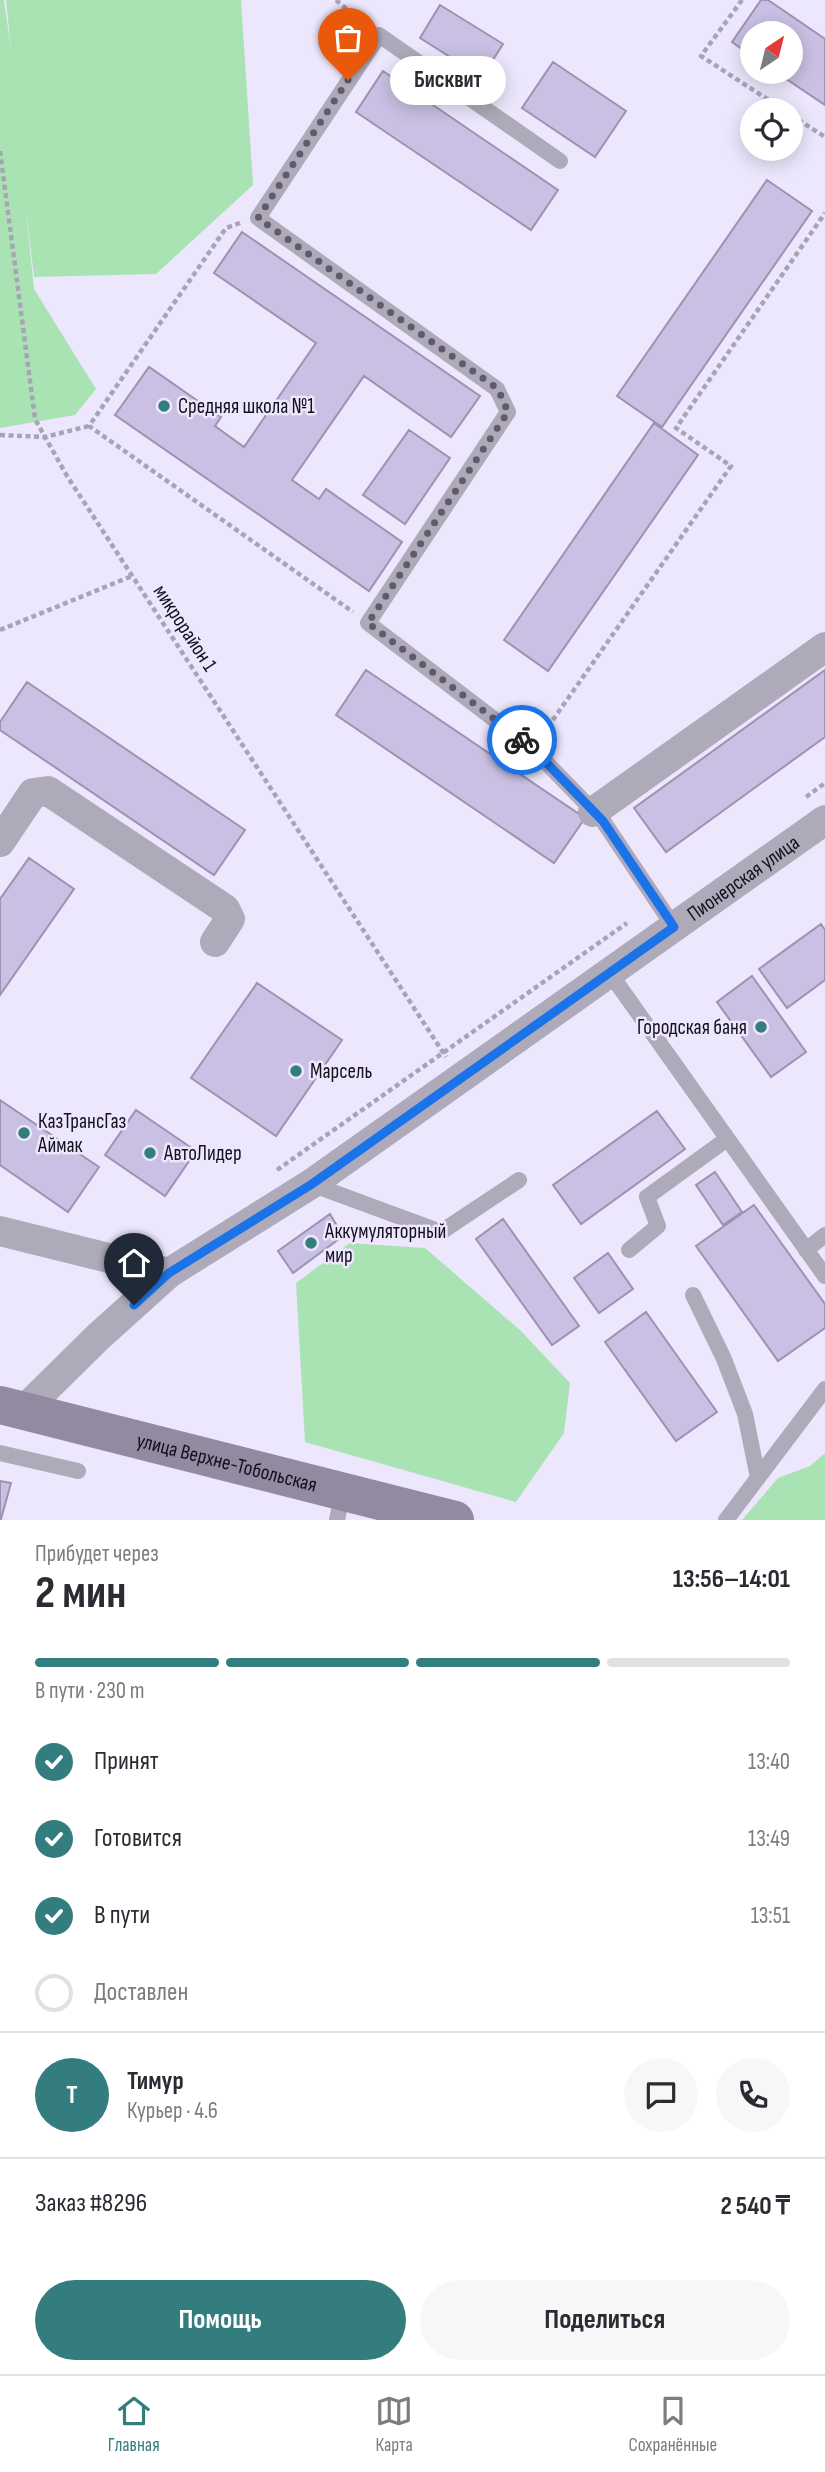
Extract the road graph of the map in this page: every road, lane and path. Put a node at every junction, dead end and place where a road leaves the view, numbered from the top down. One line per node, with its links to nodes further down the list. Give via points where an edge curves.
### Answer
1 (336, 0): 3 (path)
2 (742, 0): 4 (path, via 702,56)
3 (379, 35): 8 (lane); 10 (lane)
4 (766, 98)
5 (803, 123): 6 (path)
6 (825, 137)
7 (0, 151): 13 (path, микрорайон 1, via 35,419)
8 (561, 161)
9 (825, 213): 18 (path, via 676,428 731,466)
10 (258, 218): 11 (path, via 226,228); 15 (lane, via 498,389 508,412)
11 (89, 426): 13 (path); 15 (path)
12 (0, 435): 13 (path)
13 (45, 437): 14 (path, микрорайон 1)
14 (132, 576): 16 (path); 28 (path, микрорайон 1)
15 (368, 623): 18 (lane)
16 (0, 630)
17 (825, 647): 21 (street)
18 (533, 749): 21 (lane)
19 (825, 783): 20 (path)
20 (803, 799)
21 (593, 811): 24 (lane)
22 (825, 820): 25 (street, Пионерская улица)
23 (0, 842): 26 (street, via 33,793 47,792 225,909 230,919)
24 (657, 902): 25 (lane); 28 (path)
25 (674, 927): 27 (street, Пионерская улица)
26 (215, 942)
27 (610, 972): 29 (street, Пионерская улица); 30 (lane)
28 (443, 1053): 29 (path, микрорайон 1); 31 (path)
29 (460, 1078): 33 (street, Пионерская улица)
30 (727, 1139): 36 (lane, via 646,1197 657,1226); 37 (lane)
31 (271, 1174)
32 (519, 1180): 33 (lane, via 441,1232)
33 (312, 1184): 38 (street, Пионерская улица)
34 (0, 1231): 38 (street)
35 (825, 1235): 37 (lane)
36 (629, 1250)
37 (806, 1250): 39 (lane)
38 (169, 1273): 42 (street, Пионерская улица)
39 (825, 1276)
40 (693, 1295): 45 (lane, via 745,1414)
41 (825, 1389): 45 (lane)
42 (12, 1408): 46 (street, улица Верхне-Тобольская)
43 (0, 1453): 44 (lane)
44 (78, 1471)
45 (758, 1478): 48 (lane)
46 (340, 1505): 47 (street, улица Верхне-Тобольская)
47 (455, 1520)
48 (726, 1520)

